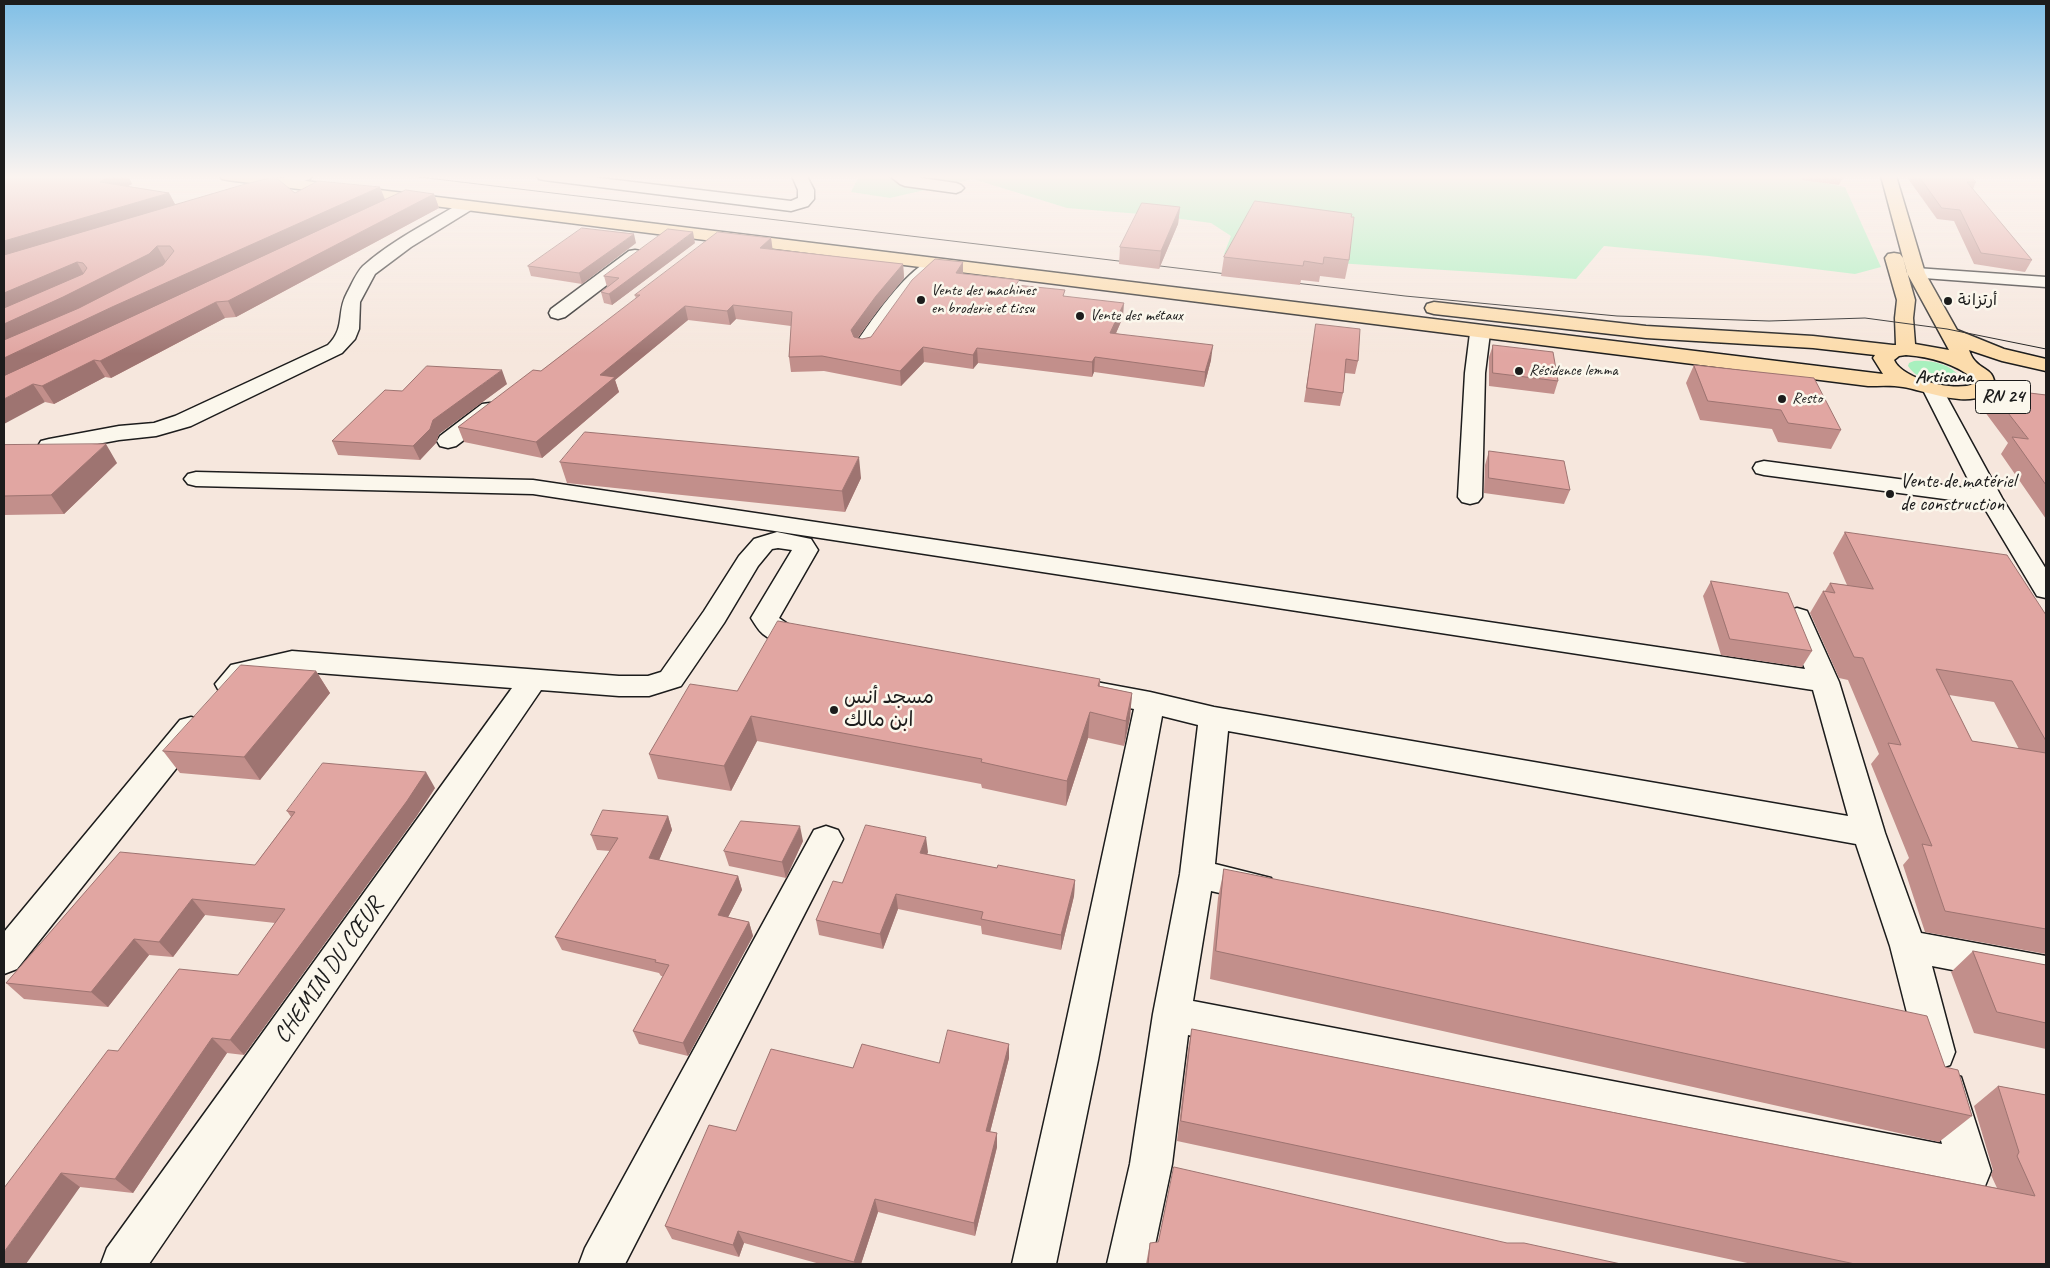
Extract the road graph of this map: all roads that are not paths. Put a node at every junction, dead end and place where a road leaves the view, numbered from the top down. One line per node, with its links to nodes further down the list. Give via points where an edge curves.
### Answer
1 (418, 235): 28 (street, via 368,271 351,302 345,339 335,349 183,420 156,429)
2 (661, 235): 14 (street)
3 (696, 235): 7 (main road)
4 (817, 235): 12 (main road)
5 (1890, 235): 17 (main road, via 1906,300)
6 (1905, 235): 10 (main road)
7 (716, 238): 8 (street); 9 (main road)
8 (694, 254)
9 (933, 265): 15 (main road); 18 (street, via 906,289)
10 (1916, 273): 11 (street); 16 (main road)
11 (2046, 282)
12 (1323, 295)
13 (1421, 307): 17 (main road, via 1646,332 1783,340 1869,336)
14 (558, 313)
15 (1480, 333): 22 (main road, via 1851,378); 31 (street, via 1475,373)
16 (1950, 334): 19 (main road, via 1998,354); 20 (main road)
17 (1901, 343): 20 (main road); 22 (main road, via 1883,358 1883,363)
18 (864, 346)
19 (2046, 365)
20 (1970, 366): 21 (main road, RN 24); 24 (main road, via 1984,377 1985,386)
21 (2046, 379)
22 (1908, 381): 23 (main road)
23 (1933, 390): 24 (main road); 32 (street)
24 (1960, 393): 25 (main road, RN 24)
25 (1999, 397)
26 (503, 400): 27 (street)
27 (448, 441)
28 (49, 446)
29 (1764, 468): 32 (street)
30 (196, 479): 37 (street, via 533,488)
31 (1470, 497)
32 (1990, 498): 33 (street)
33 (2046, 590)
34 (1790, 598): 37 (street)
35 (837, 644): 36 (street, via 778,632 768,626 765,618 804,550 802,544 777,540 763,544 748,562 671,679 639,686)
36 (534, 678): 46 (street, via 292,661 241,672 209,706); 49 (street, CHEMIN DU CŒUR)
37 (1825, 682): 41 (street)
38 (1072, 688): 39 (street)
39 (1150, 702): 40 (street); 51 (street)
40 (1214, 718): 41 (street); 43 (street)
41 (1869, 834): 45 (street)
42 (826, 839): 50 (street)
43 (1197, 874): 44 (street); 48 (street)
44 (1294, 895)
45 (1908, 946): 47 (street); 48 (street, via 1915,1027 1970,1171)
46 (4, 958)
47 (2046, 972)
48 (1172, 1014): 52 (street, via 1170,1168)
49 (123, 1264)
50 (601, 1264)
51 (1034, 1264)
52 (1129, 1264)

